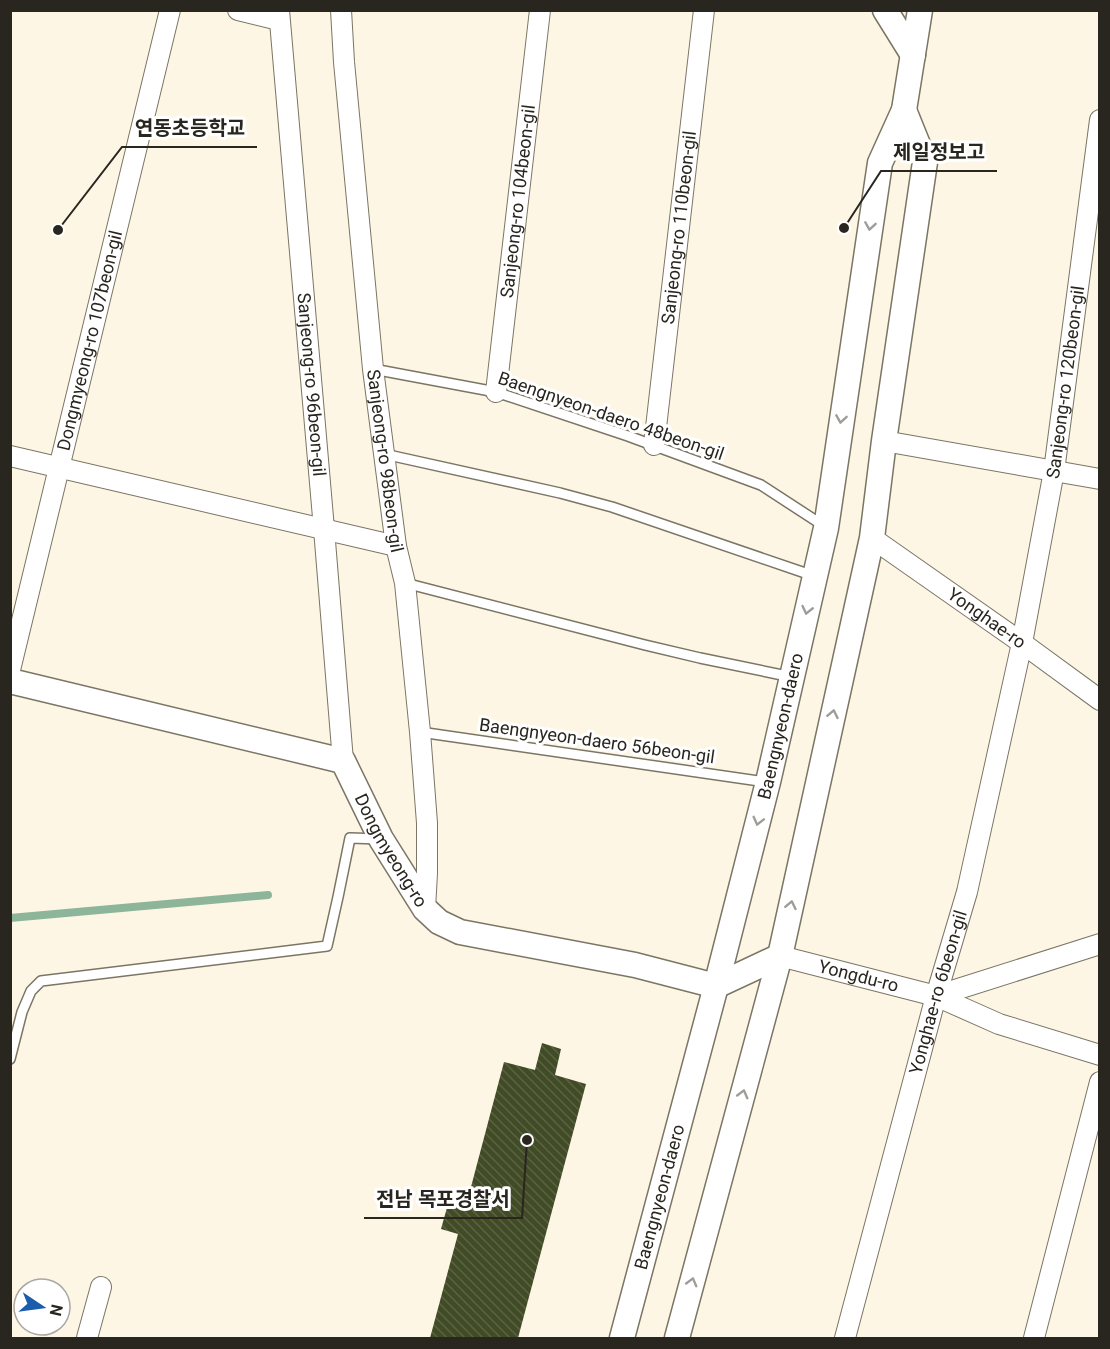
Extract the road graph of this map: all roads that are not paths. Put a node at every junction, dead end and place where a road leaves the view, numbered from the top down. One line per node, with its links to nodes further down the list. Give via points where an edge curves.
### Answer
1 (170, 10): 18 (street, Dongmyeong-ro 107beon-gil)
2 (238, 10): 8 (street)
3 (341, 10): 12 (street, Sanjeong-ro 98beon-gil)
4 (540, 10): 13 (street, Sanjeong-ro 104beon-gil)
5 (704, 10): 15 (street, Sanjeong-ro 110beon-gil)
6 (885, 10): 9 (street)
7 (920, 10): 9 (street, Baengnyeon-daero)
8 (279, 15): 22 (street, Sanjeong-ro 96beon-gil)
9 (913, 55): 10 (street, Baengnyeon-daero)
10 (904, 110): 14 (street, via 925,162); 21 (street, Baengnyeon-daero, one-way to 21, via 880,163)
11 (1100, 120): 19 (street, Sanjeong-ro 120beon-gil)
12 (373, 369): 13 (lane, Baengnyeon-daero 48beon-gil); 16 (street, Sanjeong-ro 98beon-gil)
13 (496, 392): 15 (lane, Baengnyeon-daero 48beon-gil)
14 (884, 441): 19 (street); 23 (street)
15 (654, 445): 21 (lane, Baengnyeon-daero 48beon-gil, via 761,485)
16 (384, 454): 24 (street, Sanjeong-ro 98beon-gil); 25 (lane, via 591,501)
17 (10, 456): 18 (street)
18 (60, 468): 22 (street); 28 (street, Dongmyeong-ro 107beon-gil)
19 (1054, 471): 20 (street); 27 (street, Sanjeong-ro 120beon-gil)
20 (1100, 479)
21 (825, 528): 25 (street, Baengnyeon-daero)
22 (324, 529): 24 (street); 33 (street, Sanjeong-ro 96beon-gil)
23 (872, 538): 27 (street, Yonghae-ro); 38 (street, one-way to 23)
24 (396, 546): 26 (street, Sanjeong-ro 98beon-gil)
25 (814, 576): 29 (street, Baengnyeon-daero, one-way to 29)
26 (405, 583): 29 (lane, via 645,645); 32 (street, Sanjeong-ro 98beon-gil)
27 (1022, 643): 31 (street, Yonghae-ro); 40 (street, Yonghae-ro 6beon-gil, via 967,892)
28 (10, 670)
29 (792, 677): 34 (street, Baengnyeon-daero)
30 (10, 681): 33 (street)
31 (1100, 700)
32 (420, 732): 34 (lane, Baengnyeon-daero 56beon-gil); 36 (street, Sanjeong-ro 98beon-gil, via 427,823)
33 (343, 761): 35 (street, Dongmyeong-ro)
34 (768, 782): 39 (street, Baengnyeon-daero, one-way to 39)
35 (381, 839): 36 (street, Dongmyeong-ro); 42 (lane, via 350,838 327,946 41,981 31,991 22,1012)
36 (425, 909): 39 (street, Dongmyeong-ro, via 439,922 460,932 635,965)
37 (1100, 944): 40 (street)
38 (780, 956): 39 (street); 40 (street, Yongdu-ro); 47 (street, one-way to 38)
39 (716, 986): 46 (street, Baengnyeon-daero)
40 (936, 996): 41 (street, Yongdu-ro, via 999,1024); 48 (street, Yonghae-ro 6beon-gil)
41 (1100, 1055)
42 (10, 1059)
43 (1100, 1082): 49 (street)
44 (101, 1287): 45 (street)
45 (87, 1338)
46 (622, 1338)
47 (677, 1338)
48 (845, 1338)
49 (1034, 1338)

